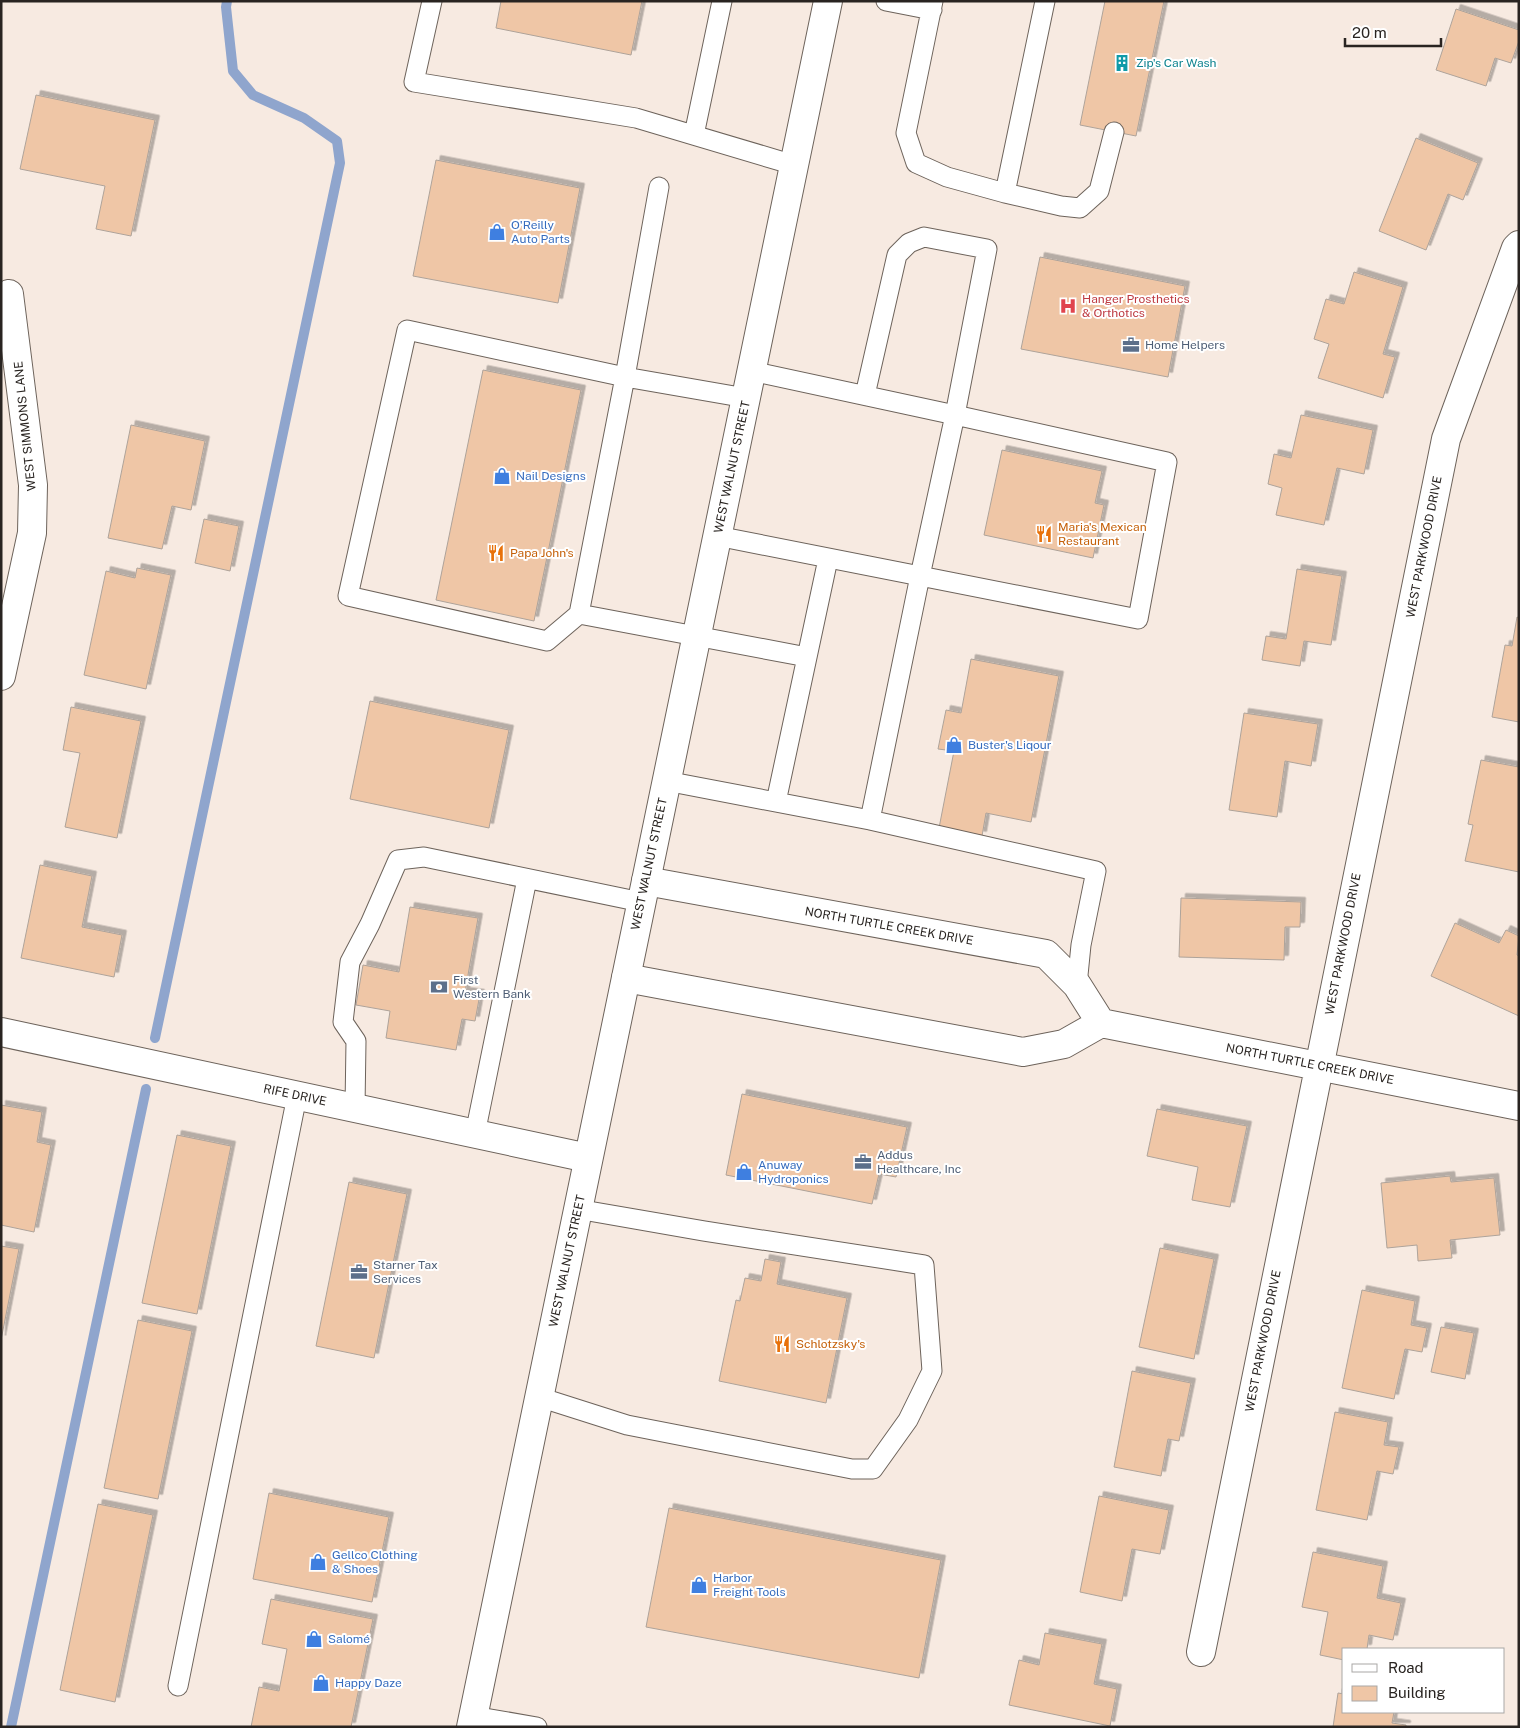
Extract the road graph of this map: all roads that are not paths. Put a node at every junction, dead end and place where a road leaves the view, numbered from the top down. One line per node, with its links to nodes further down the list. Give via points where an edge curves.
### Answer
1 (432, 1): 8 (lane, via 414,82 636,118)
2 (722, 1): 8 (lane)
3 (828, 1): 9 (street, WEST WALNUT STREET)
4 (886, 1): 6 (lane)
5 (1045, 1): 11 (lane)
6 (933, 6): 11 (lane, via 906,133 916,163 947,177)
7 (1114, 132): 11 (lane, via 1099,191 1080,208)
8 (694, 135): 9 (lane)
9 (794, 165): 14 (street, WEST WALNUT STREET)
10 (659, 187): 15 (lane)
11 (1005, 193)
12 (1519, 245): 35 (street, WEST PARKWOOD DRIVE, via 1446,439)
13 (9, 294): 25 (street, WEST SIMMONS LANE, via 32,485 32,534)
14 (751, 371): 16 (lane); 17 (street, WEST WALNUT STREET)
15 (626, 377): 17 (lane); 22 (lane); 22 (lane, via 407,330 348,596 547,641)
16 (865, 395): 18 (lane); 18 (lane, via 897,255 909,243 924,237 987,249)
17 (746, 398): 19 (street, WEST WALNUT STREET)
18 (955, 415): 21 (lane); 21 (lane, via 1168,462 1138,619)
19 (717, 536): 20 (lane); 23 (street, WEST WALNUT STREET)
20 (828, 559): 21 (lane); 24 (lane)
21 (920, 576): 28 (lane)
22 (579, 614): 23 (lane)
23 (696, 636): 24 (lane); 26 (street, WEST WALNUT STREET)
24 (807, 657): 27 (lane)
25 (1, 676)
26 (666, 781): 27 (lane); 30 (street, WEST WALNUT STREET)
27 (776, 802): 28 (lane)
28 (870, 820): 32 (lane, via 1096,871 1081,945)
29 (527, 878): 30 (lane); 38 (lane, via 424,857 398,860 350,962 343,1022 356,1041); 39 (lane)
30 (644, 891): 31 (street, WEST WALNUT STREET); 32 (street, NORTH TURTLE CREEK DRIVE, via 1046,954)
31 (626, 978): 33 (street, via 1023,1052 1064,1044); 40 (street, WEST WALNUT STREET)
32 (1077, 985): 33 (street, NORTH TURTLE CREEK DRIVE)
33 (1100, 1023): 35 (street, NORTH TURTLE CREEK DRIVE)
34 (1, 1032): 36 (street, RIFE DRIVE)
35 (1318, 1066): 37 (street, NORTH TURTLE CREEK DRIVE); 43 (street, WEST PARKWOOD DRIVE)
36 (297, 1096): 38 (street, RIFE DRIVE); 44 (lane)
37 (1519, 1106)
38 (355, 1108): 39 (street, RIFE DRIVE)
39 (475, 1134): 40 (street, RIFE DRIVE)
40 (588, 1158): 41 (street, WEST WALNUT STREET)
41 (577, 1210): 42 (street, WEST WALNUT STREET); 42 (lane, via 924,1265 932,1371 908,1420 873,1469 852,1469 627,1425)
42 (539, 1397): 45 (street, WEST WALNUT STREET)
43 (1201, 1652)
44 (178, 1686)
45 (472, 1721): 46 (lane)
46 (537, 1727)

